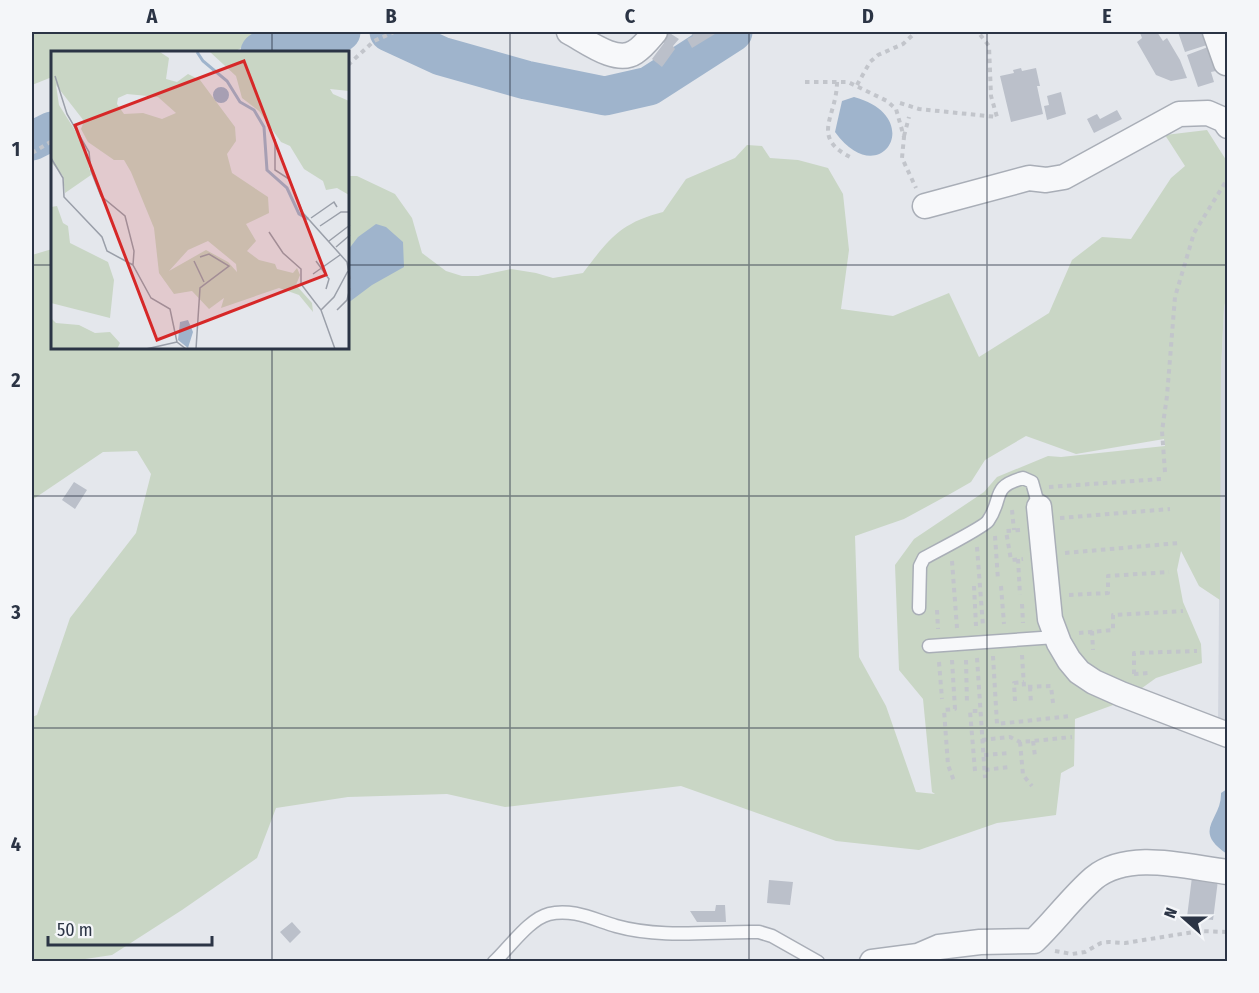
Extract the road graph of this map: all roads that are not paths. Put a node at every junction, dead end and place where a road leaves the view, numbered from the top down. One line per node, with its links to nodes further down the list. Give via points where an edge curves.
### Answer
1 (569, 32): 2 (street, via 611,54 624,56 633,54)
2 (655, 32)
3 (1215, 32): 4 (street)
4 (1226, 63)
5 (1227, 126): 6 (street, via 1224,120 1208,113 1179,114 1064,177 1029,178)
6 (925, 206)
7 (1039, 507): 8 (lane, via 1032,482 1023,478 1008,482 999,491 986,524 924,558 920,566); 9 (street)
8 (919, 608)
9 (1053, 629): 10 (lane, via 1020,639); 11 (street, via 1069,660 1094,682)
10 (929, 646)
11 (1227, 735)
12 (1227, 872): 15 (street, via 1125,863 1094,879 1034,941 939,947 918,957)
13 (494, 962): 14 (lane, via 534,920 565,913 619,927 662,932 759,932)
14 (818, 962)
15 (872, 962)

